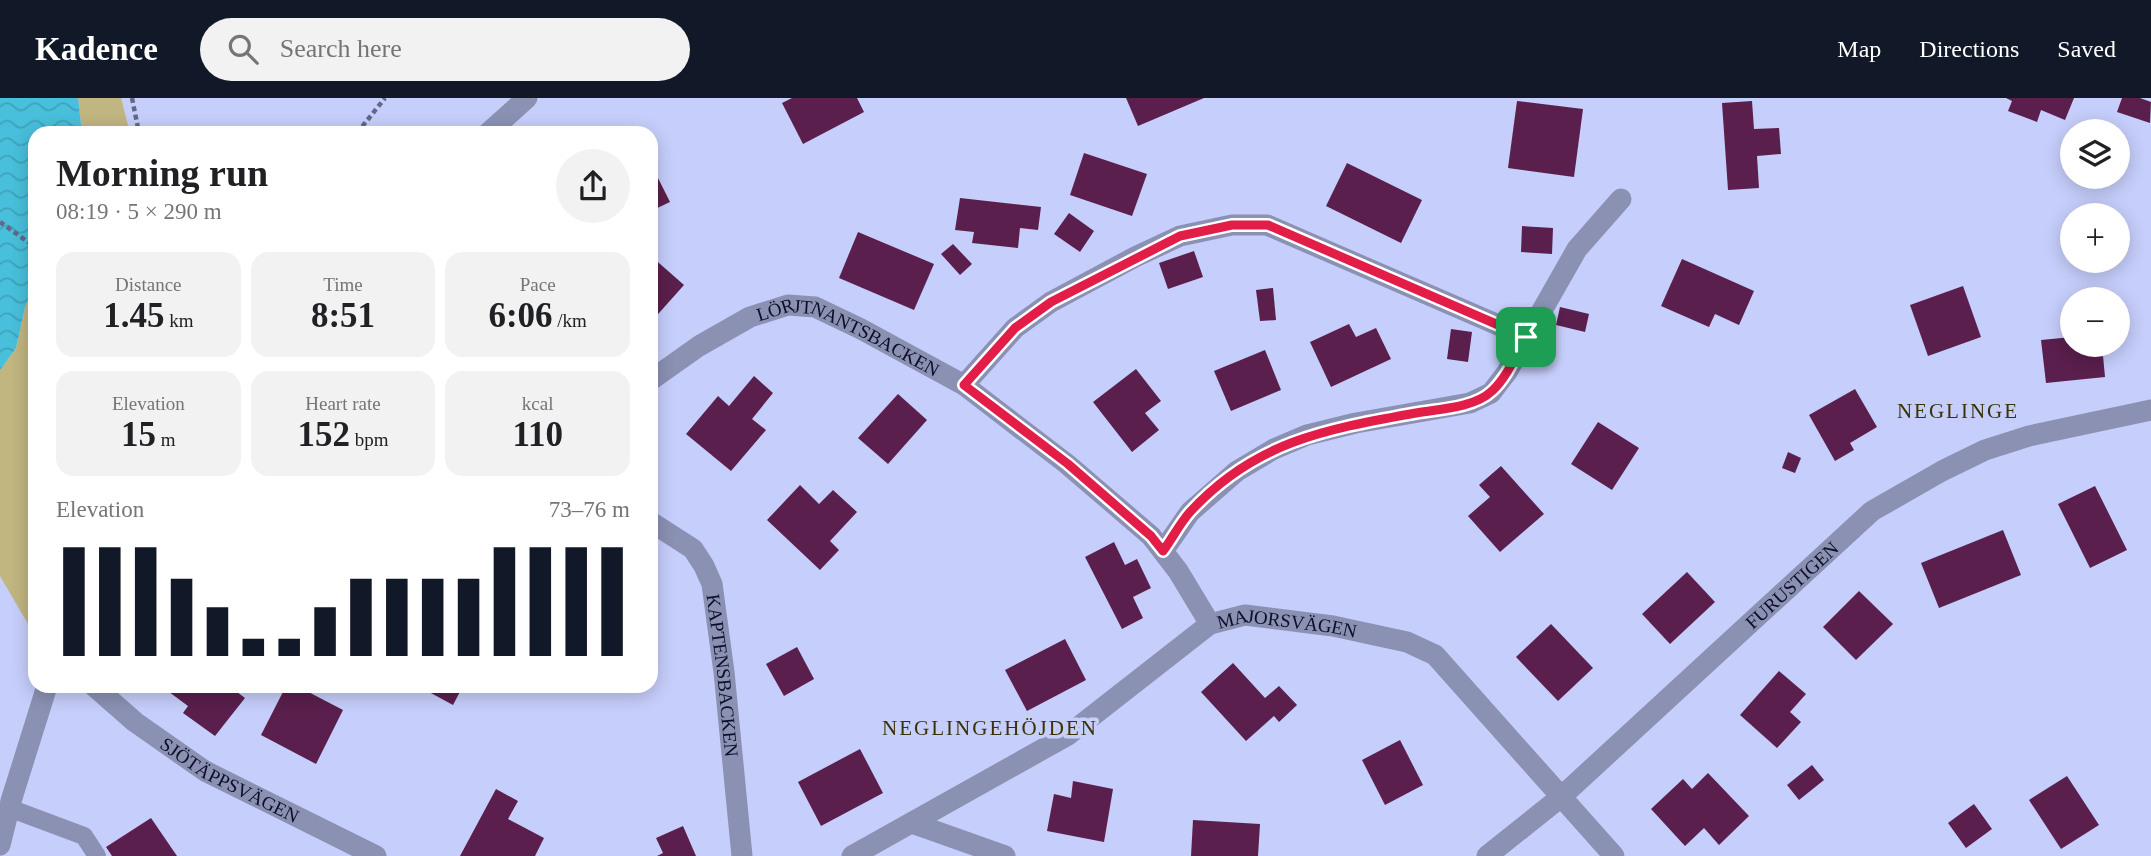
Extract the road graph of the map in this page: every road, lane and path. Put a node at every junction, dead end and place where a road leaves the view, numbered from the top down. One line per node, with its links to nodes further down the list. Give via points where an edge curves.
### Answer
1 (131, 98): 4 (path)
2 (385, 98): 5 (path)
3 (527, 98): 6 (street)
4 (137, 126)
5 (363, 126)
6 (496, 126)
7 (1621, 199): 10 (street, via 1577,249)
8 (0, 222): 9 (path)
9 (28, 242)
10 (1526, 337): 12 (street, via 1268,225 1232,225 1180,236 1051,302 1015,328); 15 (street, via 1491,393 1470,403 1307,435 1274,449 1237,471 1190,512)
11 (658, 375): 12 (street, LÖRJTNANTSBACKEN, via 740,323 788,305 815,307)
12 (964, 385): 15 (street, LÖRJTNANTSBACKEN, via 1068,464)
13 (2151, 410): 19 (street, FURUSTIGEN, via 1986,450 1872,511)
14 (658, 526): 25 (street, KAPTENSBACKEN, via 693,549 712,584)
15 (1163, 551): 16 (street, LÖRJTNANTSBACKEN)
16 (1210, 624): 19 (street, MAJORSVÄGEN, via 1245,615 1333,626 1407,642 1435,655); 21 (street, MAJORSVÄGEN, via 1068,735)
17 (45, 693): 20 (street)
18 (102, 693): 24 (street, SJÖTÄPPSVÄGEN, via 205,771)
19 (1561, 797): 28 (street, FURUSTIGEN); 29 (street, MAJORSVÄGEN)
20 (9, 808): 22 (street); 23 (lane, via 84,836)
21 (912, 823): 26 (street, MAJORSVÄGEN); 27 (street)
22 (0, 845)
23 (97, 856)
24 (376, 856)
25 (742, 856)
26 (852, 856)
27 (1005, 856)
28 (1487, 856)
29 (1615, 856)

